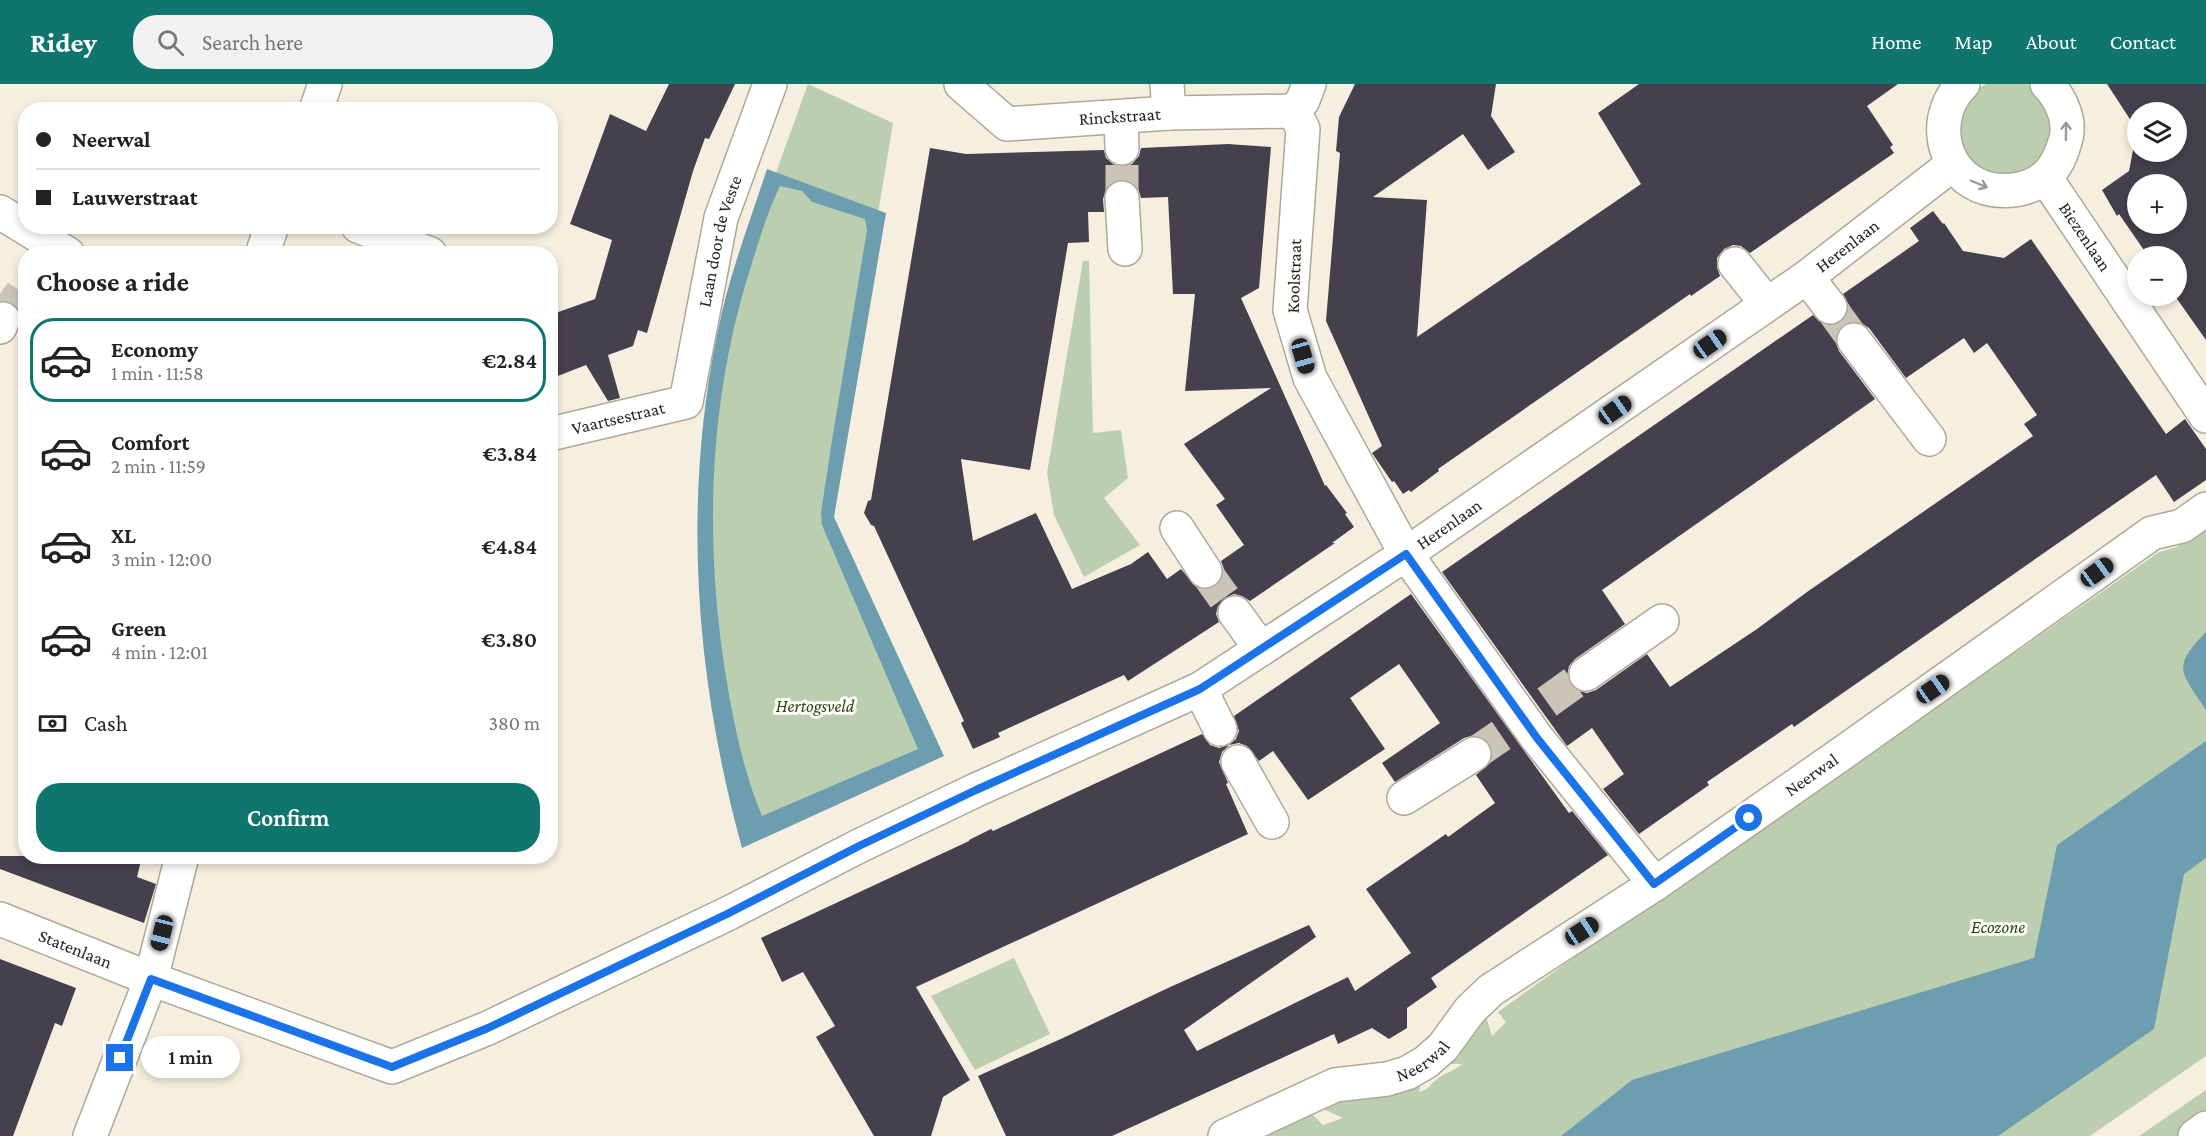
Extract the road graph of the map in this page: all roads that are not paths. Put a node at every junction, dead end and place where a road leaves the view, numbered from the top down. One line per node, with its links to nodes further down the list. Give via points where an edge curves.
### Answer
1 (326, 84): 8 (street)
2 (770, 84): 24 (street, Laan door de Veste, via 721,218)
3 (961, 84): 7 (street, Rinckstraat, via 1007,124 1122,132)
4 (1963, 84): 9 (street, via 1953,93 1943,117 1943,141)
5 (2058, 87): 10 (street, one-way to 5, via 2059,159 2067,137 2066,113)
6 (1302, 98): 7 (street, Rinckstraat); 30 (street, Koolstraat, via 1290,310 1310,378)
7 (1168, 99)
8 (319, 102)
9 (1953, 164): 10 (street, one-way to 10, via 1972,182 1996,191 2022,189); 20 (street, Herenlaan)
10 (2044, 177): 25 (street, Biezenlaan)
11 (1122, 198): 18 (street)
12 (0, 212): 13 (street)
13 (18, 224)
14 (32, 234): 16 (street)
15 (379, 234): 17 (street)
16 (49, 246)
17 (409, 246)
18 (1125, 249)
19 (1735, 264): 21 (street)
20 (1808, 277): 21 (street, Herenlaan); 22 (street)
21 (1767, 304): 30 (street, Herenlaan)
22 (1830, 307)
23 (1854, 340): 27 (street)
24 (686, 402): 26 (street, Vaartsestraat)
25 (2206, 416)
26 (558, 432)
27 (1929, 439)
28 (2194, 517): 43 (street, Neerwal, via 2152,533)
29 (1177, 528): 31 (street)
30 (1406, 554): 34 (street, Herenlaan); 43 (street, Koolstraat, via 1525,718)
31 (1205, 571)
32 (1234, 613): 34 (street)
33 (1662, 621): 35 (street)
34 (1261, 649): 36 (street, Herenlaan)
35 (1586, 674)
36 (1200, 689): 37 (street); 45 (street, Herenlaan, via 955,800 488,1028 392,1067)
37 (1220, 729)
38 (1474, 754): 40 (street)
39 (1238, 762): 41 (street)
40 (1404, 798)
41 (1272, 822)
42 (180, 864): 45 (street)
43 (1654, 884): 48 (street, Neerwal, via 1491,990 1426,1062 1387,1079 1335,1085)
44 (0, 920): 45 (street, Statenlaan)
45 (151, 979): 47 (street)
46 (2206, 1128): 49 (street)
47 (90, 1136)
48 (1225, 1136)
49 (2195, 1136)

